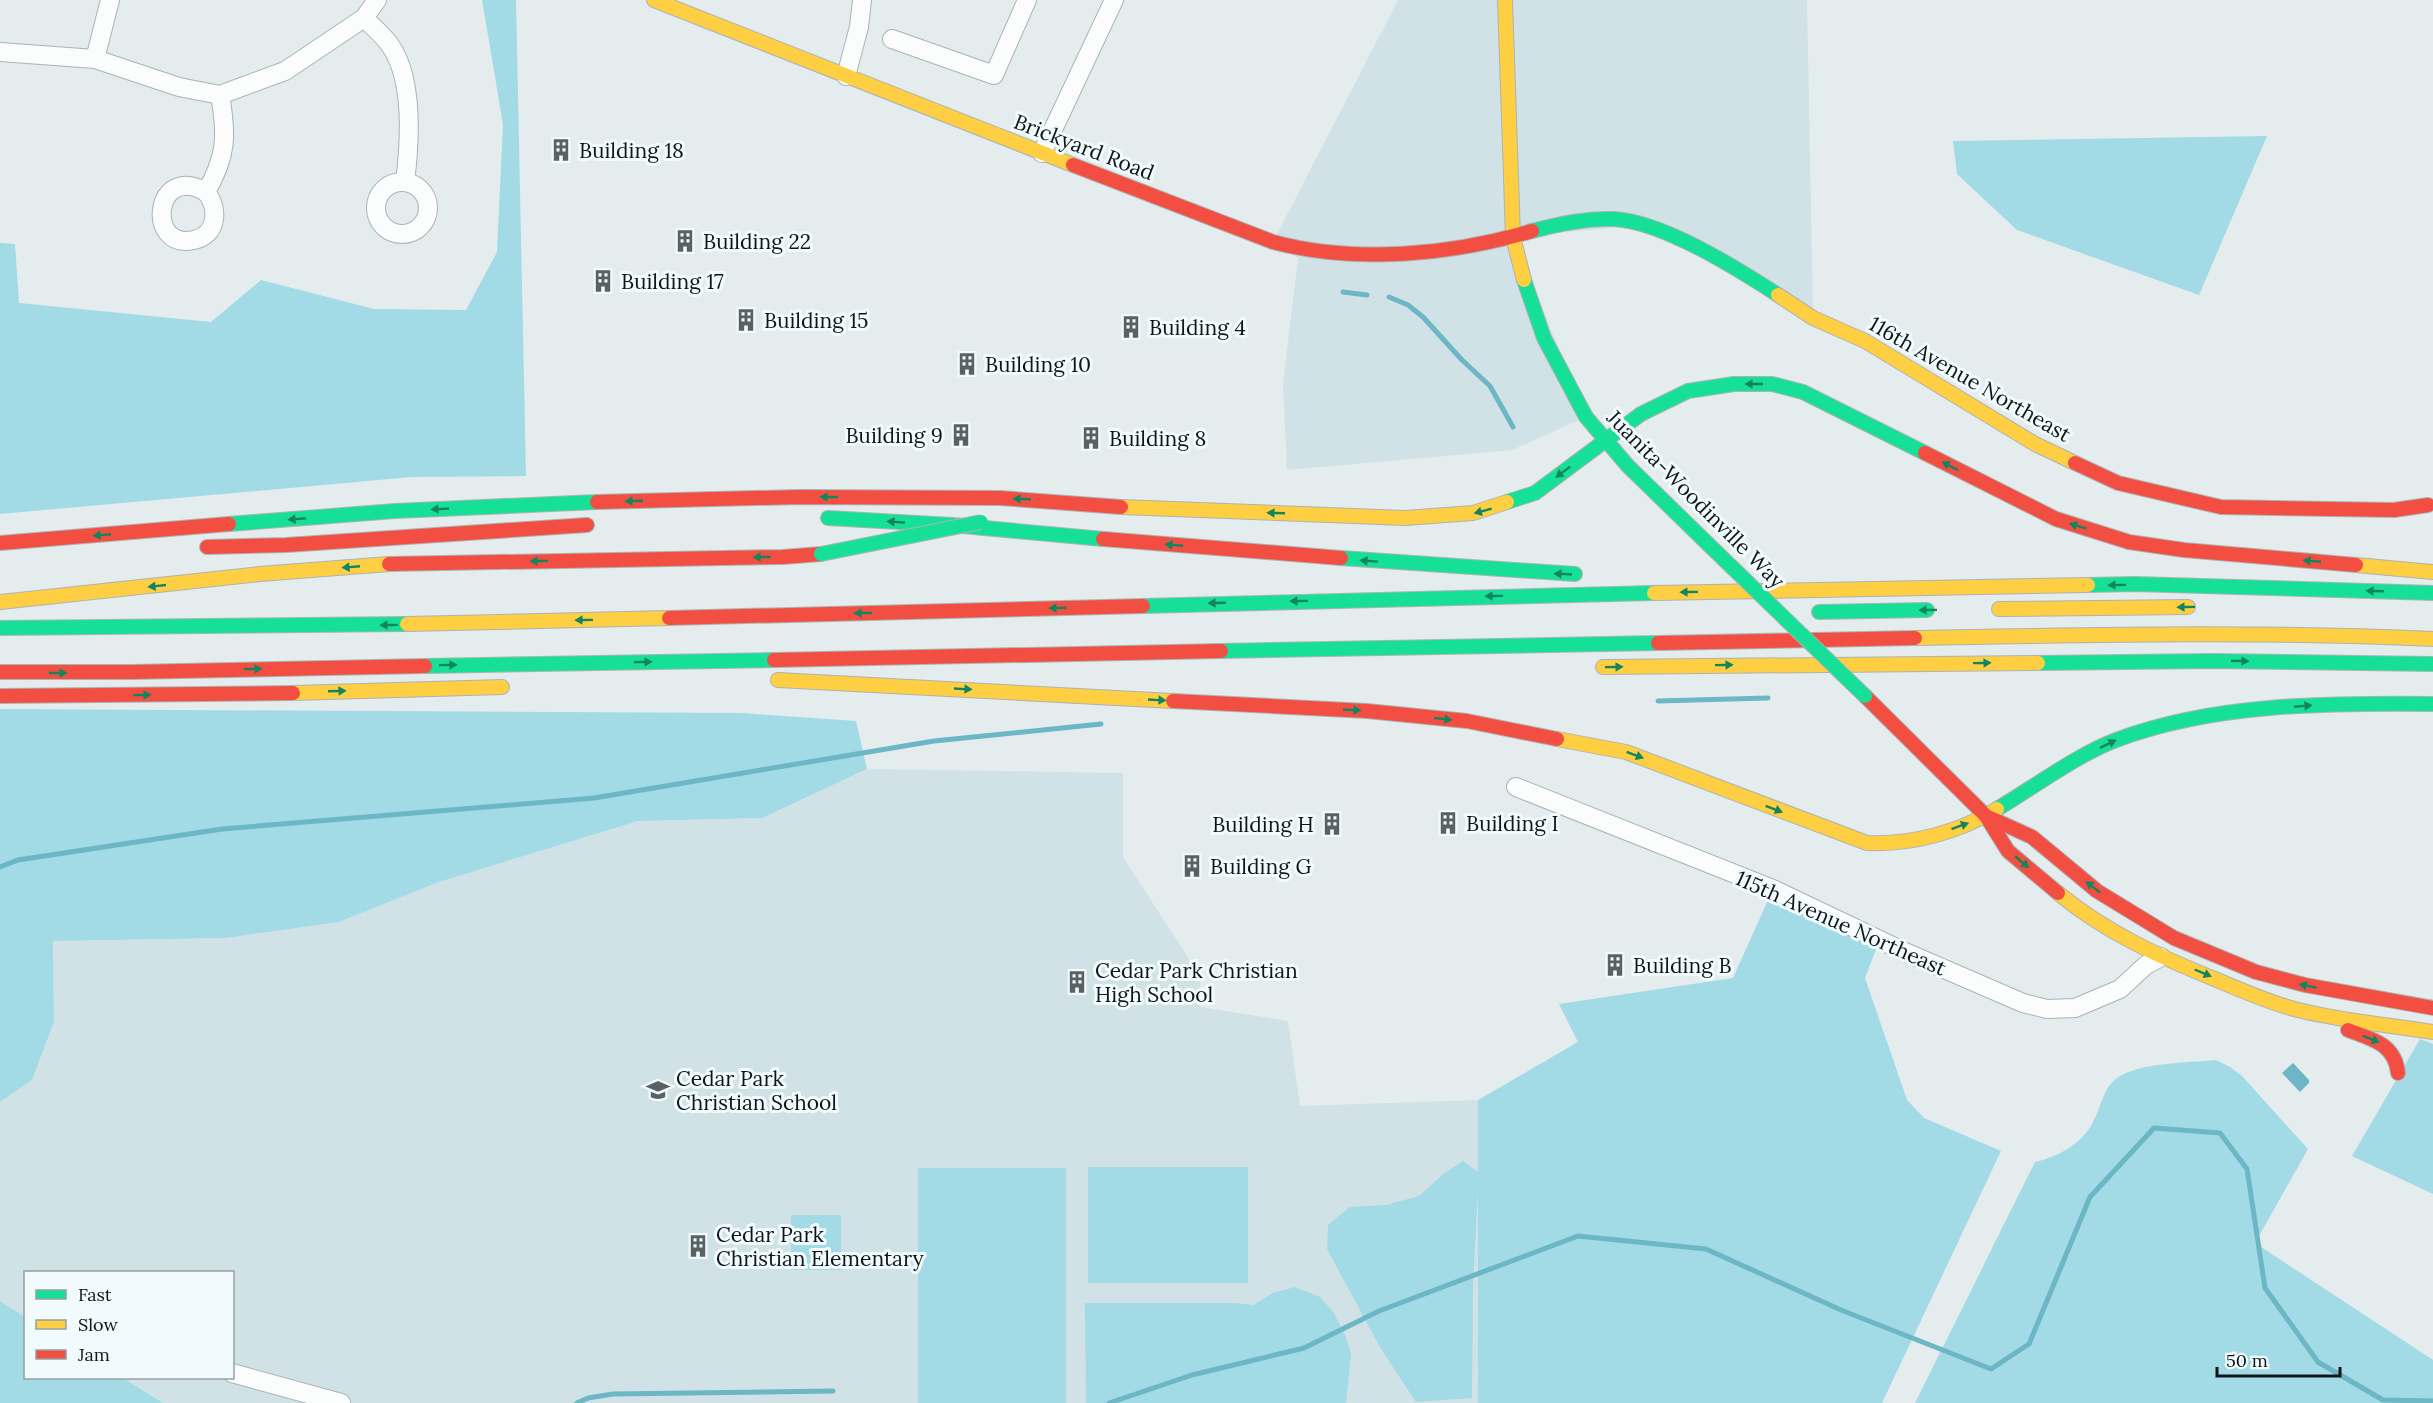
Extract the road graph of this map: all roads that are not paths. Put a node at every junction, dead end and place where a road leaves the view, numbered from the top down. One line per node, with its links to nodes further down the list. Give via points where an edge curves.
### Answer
1 (110, 0): 11 (street)
2 (377, 0): 8 (street)
3 (654, 0): 12 (main road, Brickyard Road)
4 (862, 0): 12 (street)
5 (1028, 0): 9 (street, via 994,75)
6 (1114, 0): 14 (street)
7 (1505, 0): 17 (main road, Juanita-Woodinville Way)
8 (364, 18): 13 (street, via 285,71); 15 (street, via 391,46 402,74 410,112)
9 (892, 39)
10 (0, 52): 11 (street)
11 (95, 59): 13 (street, via 179,87)
12 (846, 76): 14 (main road, Brickyard Road)
13 (220, 95): 16 (street, via 224,148)
14 (1042, 153): 17 (main road, Brickyard Road, via 1303,250 1421,253)
15 (405, 182)
16 (206, 192)
17 (1513, 237): 18 (main road, Juanita-Woodinville Way, via 1544,338 1586,417); 19 (main road, 116th Avenue Northeast, via 1561,223 1614,219 1673,236 1813,318 1865,341 2035,444 2118,483 2221,507 2394,510)
18 (1605, 441): 20 (main road, one-way to 20, via 1534,493 1473,513 1405,518); 28 (main road, one-way to 18, via 2129,542 2056,519 1803,392 1772,384 1734,384 1688,392 1641,414); 48 (main road, Juanita-Woodinville Way, bridge)
19 (2431, 504)
20 (1122, 507): 21 (main road); 25 (main road, one-way to 25, via 1034,499 909,497 509,506)
21 (1033, 514)
22 (1013, 516): 33 (main road, one-way to 33, bridge, via 821,554 410,562)
23 (818, 519): 29 (main road, one-way to 23, via 1245,552 952,525)
24 (598, 525): 26 (main road, via 286,545)
25 (0, 544): 27 (main road)
26 (194, 547)
27 (114, 548)
28 (2433, 572)
29 (1588, 575)
30 (1671, 579): 31 (main road)
31 (1873, 588): 32 (main road, one-way to 31, via 2135,584); 38 (main road, one-way to 38, via 306,627)
32 (2433, 593)
33 (0, 602)
34 (2206, 607): 35 (main road, one-way to 35)
35 (1985, 609)
36 (1938, 610): 37 (main road, one-way to 37)
37 (1760, 613)
38 (0, 628)
39 (2433, 639): 42 (main road, one-way to 39, via 2094,635)
40 (2433, 664): 41 (main road, one-way to 40, via 2213,661)
41 (1594, 667)
42 (0, 672)
43 (970, 677): 48 (main road, one-way to 48, via 772,680 1367,711 1467,721 1626,752 1867,843 1928,838)
44 (518, 687): 45 (main road, one-way to 44)
45 (0, 696)
46 (2433, 704): 48 (main road, one-way to 46, via 2114,741 2162,725 2224,714 2340,703)
47 (1516, 787): 49 (street, 115th Avenue Northeast, via 1773,889 2023,1003 2047,1009 2075,1008 2120,989)
48 (1986, 816): 49 (main road, one-way to 49, via 2008,851 2075,907); 50 (main road, one-way to 48, via 2256,972 2174,938 2097,891 2032,837)
49 (2161, 957): 51 (main road, one-way to 51)
50 (2433, 1008)
51 (2298, 1010): 52 (main road, via 2343,1006); 53 (main road); 54 (main road, one-way to 54, via 2393,1051)
52 (2433, 1019)
53 (2433, 1032)
54 (2398, 1073)
55 (234, 1374): 56 (street)
56 (340, 1403)

